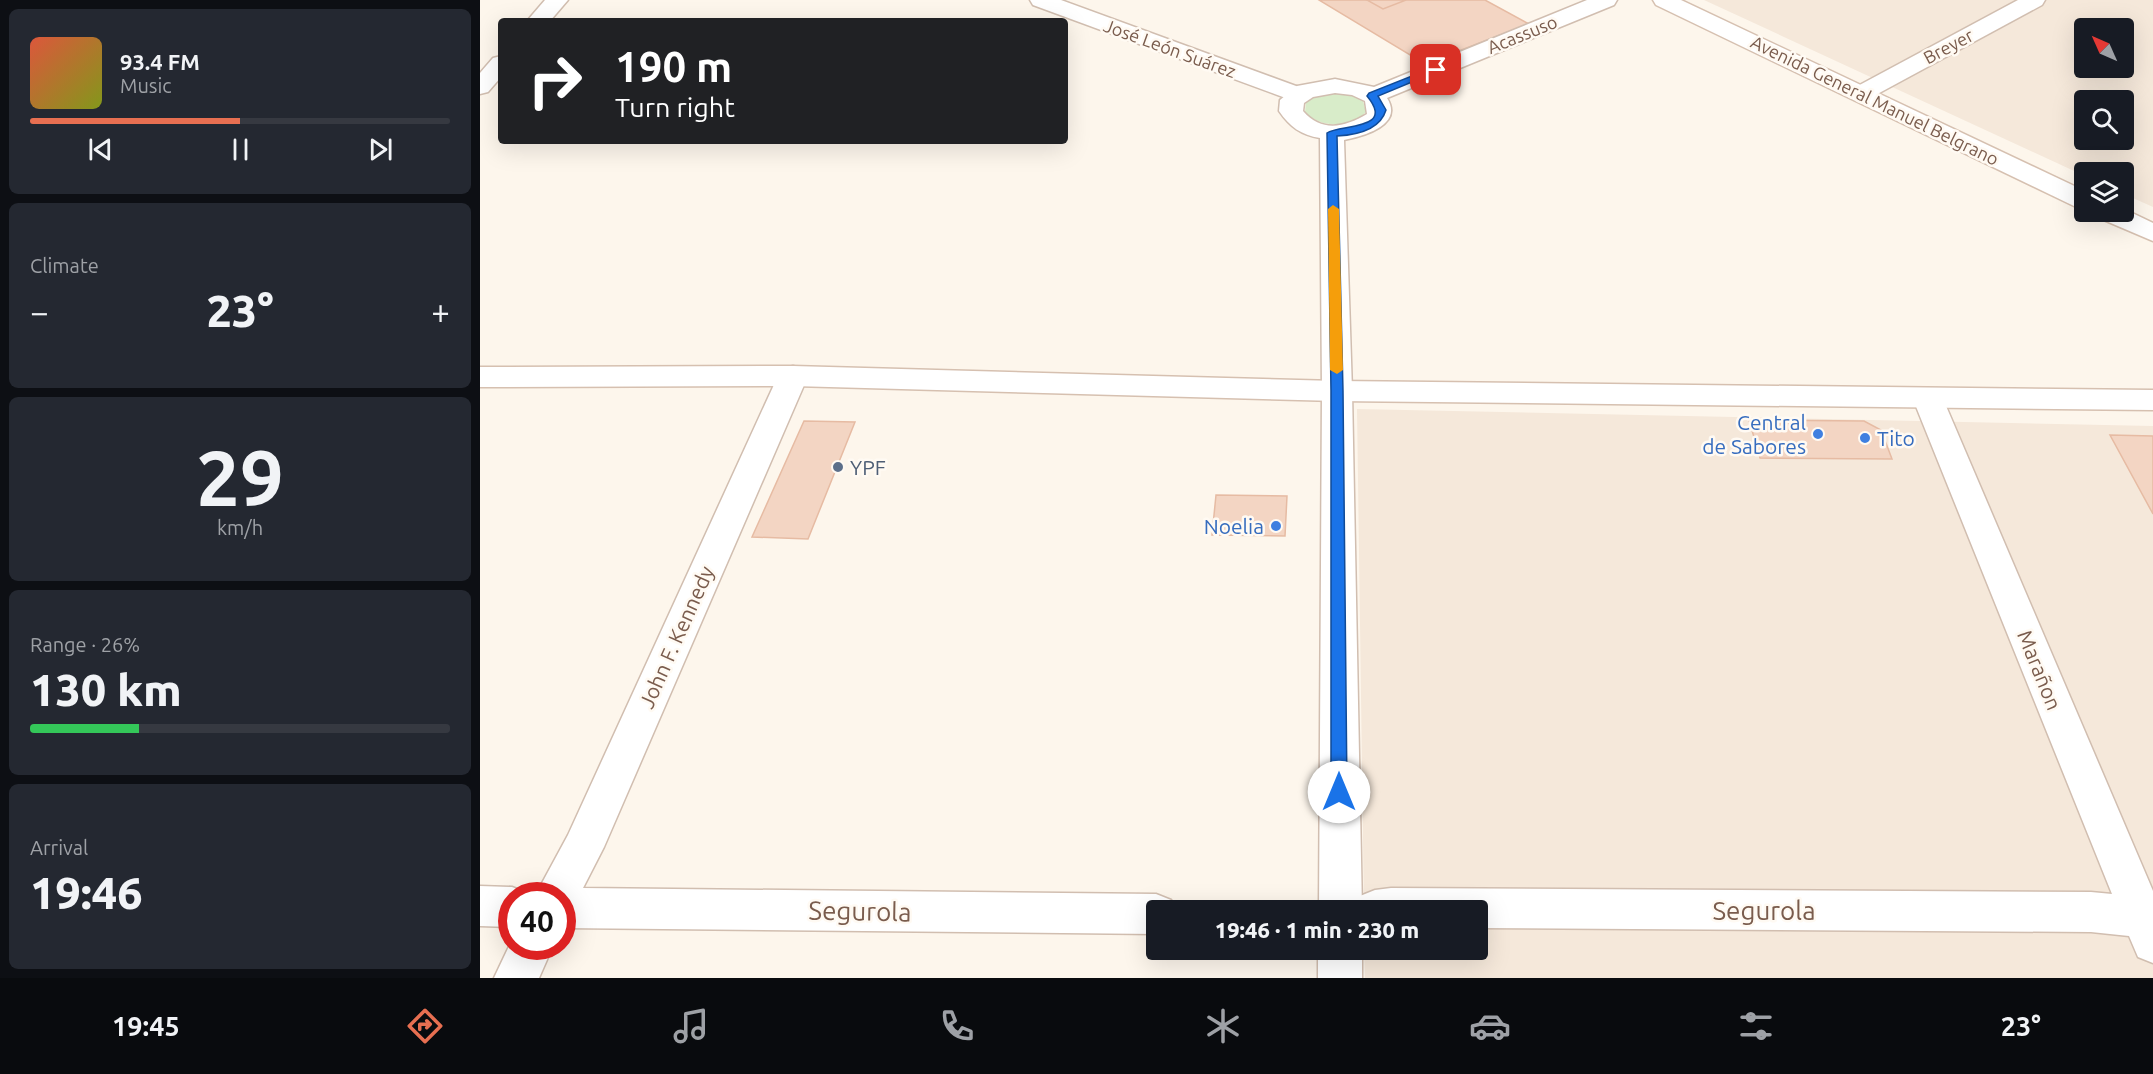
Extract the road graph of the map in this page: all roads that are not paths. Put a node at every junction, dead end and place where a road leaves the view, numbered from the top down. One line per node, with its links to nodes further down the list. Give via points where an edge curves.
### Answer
1 (557, 0): 6 (street)
2 (1041, 0): 10 (street, José León Suárez)
3 (1606, 0): 11 (street, Acassuso)
4 (1664, 0): 9 (street, Avenida General Manuel Belgrano)
5 (2034, 0): 9 (street, Breyer)
6 (541, 18)
7 (498, 66): 8 (street)
8 (480, 87)
9 (1862, 93): 13 (street, Avenida General Manuel Belgrano)
10 (1299, 95): 11 (street, via 1335,86 1362,90); 12 (street, via 1289,108 1296,122)
11 (1372, 96): 12 (street, via 1381,110 1372,124)
12 (1332, 133): 18 (street)
13 (2074, 196)
14 (2134, 222): 15 (street)
15 (2149, 228)
16 (793, 376): 17 (street); 18 (street); 21 (street, John F. Kennedy, via 583,847)
17 (480, 377)
18 (1337, 391): 19 (street); 22 (street)
19 (1928, 399): 20 (street); 28 (street, Marañon)
20 (2153, 400)
21 (564, 882)
22 (1340, 900)
23 (480, 906): 24 (street)
24 (498, 907)
25 (576, 908): 27 (street, Segurola)
26 (1488, 909): 28 (street, Segurola, via 2091,912)
27 (1146, 914)
28 (2149, 926)
29 (524, 960): 31 (street)
30 (1340, 960): 32 (street)
31 (516, 978)
32 (1340, 978)

